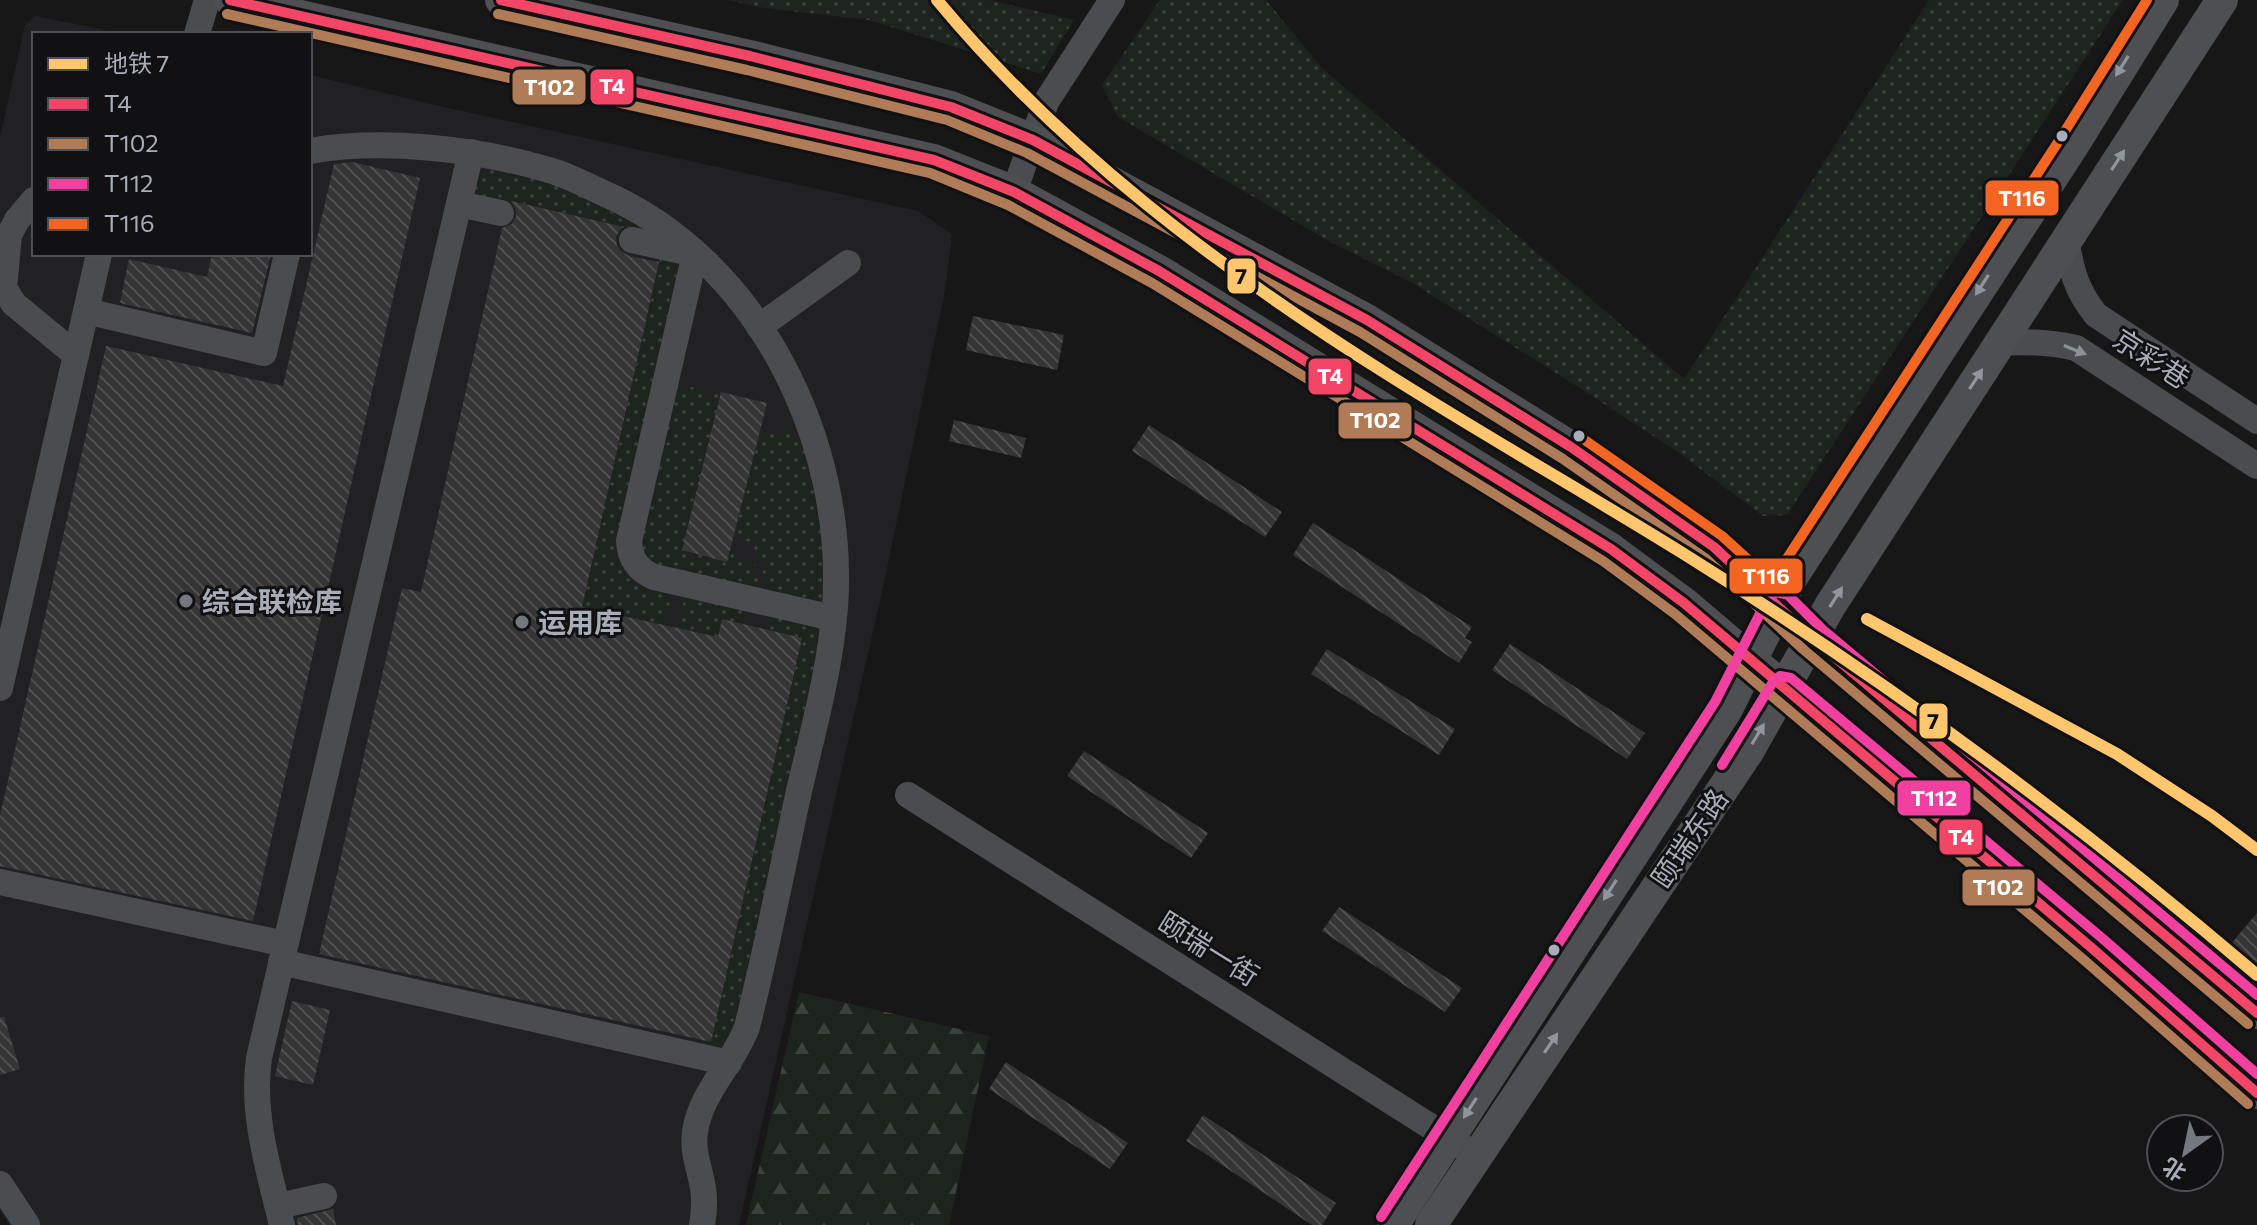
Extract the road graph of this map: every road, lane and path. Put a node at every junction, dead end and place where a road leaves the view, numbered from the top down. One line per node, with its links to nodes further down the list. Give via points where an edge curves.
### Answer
1 (207, 0): 7 (street)
2 (230, 0): 11 (main road, via 934,160)
3 (1112, 0): 8 (street, via 1046,102)
4 (2163, 0): 27 (main road, 颐瑞东路, one-way to 27, via 1794,574)
5 (2222, 0): 16 (main road, 颐瑞东路, one-way to 5)
6 (521, 2): 8 (main road, via 951,107)
7 (198, 32)
8 (1033, 140): 11 (street); 27 (main road, via 1380,328 1571,447 1714,547)
9 (312, 152): 10 (street, via 391,146)
10 (471, 152): 13 (street); 17 (street, via 551,171 622,201)
11 (1014, 192): 30 (main road, via 1159,271 1611,549)
12 (32, 202): 24 (street, via 9,235 4,288 14,304)
13 (459, 204): 14 (street); 35 (street)
14 (501, 213)
15 (632, 240): 17 (street)
16 (2066, 240): 23 (main road, 颐瑞东路); 25 (street, 京彩巷, via 2072,275 2096,315)
17 (695, 254): 22 (street, via 733,290); 28 (street, via 629,541 631,555 654,577)
18 (99, 256): 21 (street)
19 (287, 256): 21 (street, via 264,353)
20 (848, 263): 22 (street)
21 (86, 311): 24 (street)
22 (759, 327): 28 (street, via 804,408 824,473 834,540)
23 (1999, 343): 26 (street, 京彩巷, one-way to 26, via 2050,342 2076,348); 29 (main road, 颐瑞东路, one-way to 23)
24 (76, 355): 31 (street)
25 (2257, 421)
26 (2257, 466)
27 (1779, 606): 29 (main road); 30 (main road, 颐瑞东路)
28 (833, 618): 37 (street, via 749,1022)
29 (1813, 639): 32 (main road, 颐瑞东路); 36 (main road)
30 (1751, 660): 32 (main road); 39 (main road, 颐瑞东路, one-way to 39, via 1727,709)
31 (0, 688)
32 (1784, 690): 38 (main road); 39 (main road, 颐瑞东路, one-way to 32, via 1749,750)
33 (908, 795): 39 (street, 颐瑞一街)
34 (0, 882): 35 (street)
35 (283, 953): 37 (street); 42 (street, via 257,1086)
36 (2257, 1013)
37 (729, 1063): 44 (street, via 700,1113 695,1134 704,1197)
38 (2257, 1093)
39 (1463, 1147): 45 (main road, 颐瑞东路); 46 (main road, 颐瑞东路)
40 (0, 1184): 43 (street)
41 (324, 1196): 42 (street)
42 (280, 1216)
43 (27, 1225)
44 (702, 1225)
45 (1393, 1225)
46 (1431, 1225)

